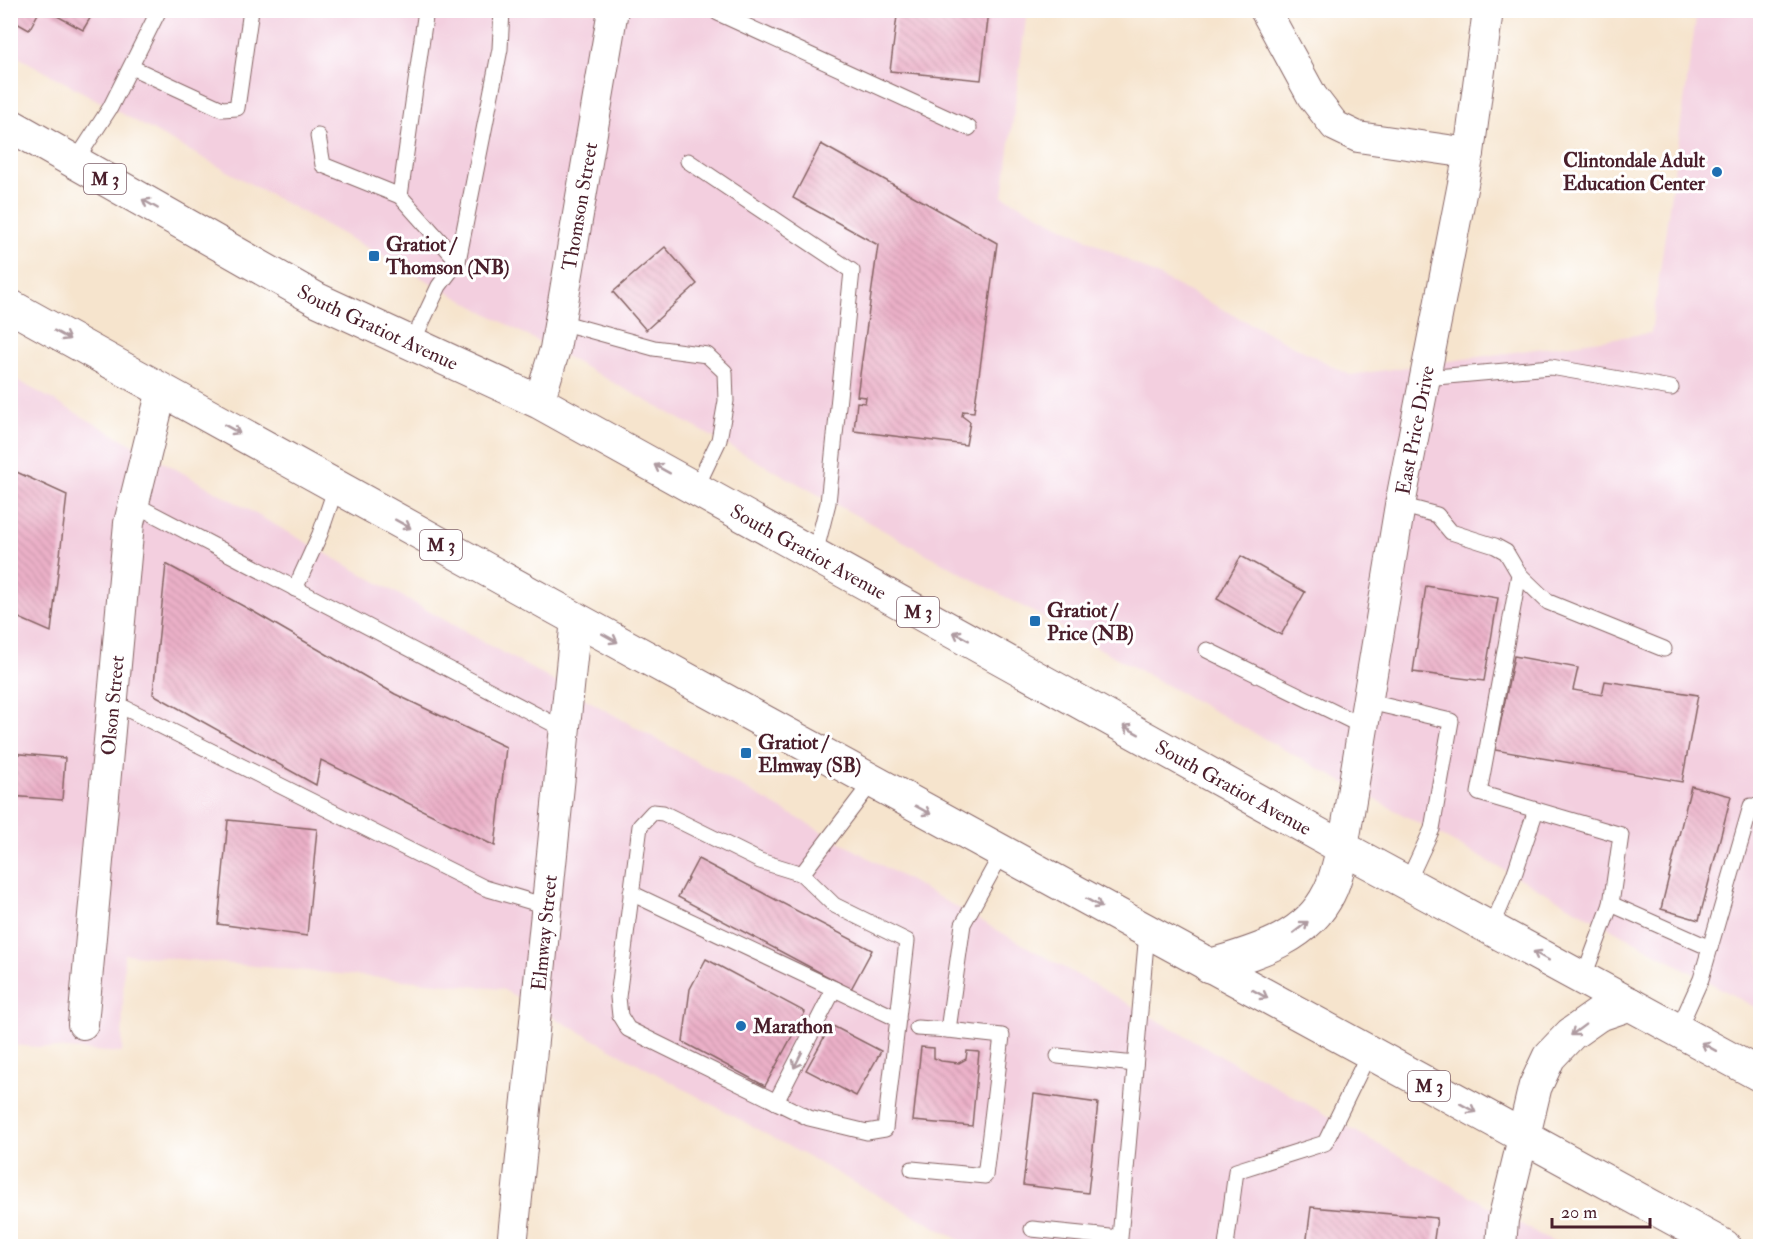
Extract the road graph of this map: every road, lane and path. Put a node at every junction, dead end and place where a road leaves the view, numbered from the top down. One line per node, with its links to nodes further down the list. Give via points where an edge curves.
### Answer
1 (159, 10): 9 (lane)
2 (251, 10): 9 (lane, via 237,108 222,109)
3 (426, 10): 16 (lane)
4 (502, 10): 17 (lane, via 500,49)
5 (613, 10): 19 (street, Thomson Street)
6 (716, 10): 11 (lane)
7 (1266, 10): 13 (street, via 1312,96 1335,126 1358,137)
8 (1488, 10): 13 (street, East Price Drive)
9 (131, 67): 15 (lane)
10 (10, 125): 15 (main road, South Gratiot Avenue / M 3)
11 (969, 128)
12 (318, 136): 16 (lane, via 323,165)
13 (1469, 153): 21 (street, East Price Drive)
14 (688, 161): 29 (lane, via 852,271 828,503)
15 (75, 162): 20 (main road, South Gratiot Avenue / M 3, one-way to 15, via 318,300)
16 (400, 196): 17 (lane)
17 (458, 261): 20 (lane, via 439,286)
18 (10, 306): 23 (main road, M 3, one-way to 23)
19 (560, 322): 24 (street, Thomson Street); 26 (lane, via 654,348 707,355 725,372 726,401 719,440)
20 (412, 343): 24 (main road, South Gratiot Avenue / M 3)
21 (1425, 378): 22 (lane, via 1551,367); 28 (street, East Price Drive)
22 (1671, 388)
23 (162, 390): 25 (main road, M 3, one-way to 25); 27 (street, Olson Street)
24 (539, 402): 26 (main road, South Gratiot Avenue / M 3, one-way to 24)
25 (336, 487): 31 (lane); 32 (main road, M 3, one-way to 32)
26 (696, 488): 29 (main road, South Gratiot Avenue / M 3)
27 (134, 504): 31 (lane); 35 (street, Olson Street)
28 (1400, 505): 30 (lane, via 1437,514 1451,532 1506,552); 36 (street, East Price Drive)
29 (815, 554): 41 (main road, South Gratiot Avenue / M 3, one-way to 29)
30 (1519, 574): 34 (lane, via 1548,602); 40 (lane, via 1479,793)
31 (295, 589): 37 (lane)
32 (576, 619): 37 (street, Elmway Street); 38 (main road, M 3, one-way to 38)
33 (1207, 650): 36 (lane)
34 (1664, 650)
35 (113, 702): 47 (lane, via 485,888); 56 (street, Olson Street)
36 (1366, 715): 41 (street, East Price Drive); 44 (lane, via 1451,721 1432,829)
37 (565, 730): 47 (street, Elmway Street)
38 (872, 782): 42 (main road, M 3, one-way to 42); 43 (lane)
39 (1751, 806): 50 (lane)
40 (1536, 810): 46 (lane, via 1621,835); 48 (lane)
41 (1344, 848): 44 (main road, South Gratiot Avenue / M 3); 51 (main road, one-way to 41, via 1265,948 1315,916 1330,892)
42 (1002, 853): 49 (main road, M 3, one-way to 49); 58 (lane, via 963,924)
43 (802, 874): 45 (lane, via 760,861 663,813 653,812 640,826); 55 (lane, via 834,905 907,941)
44 (1407, 883): 48 (main road, South Gratiot Avenue / M 3)
45 (631, 893): 53 (lane); 64 (lane, via 618,997 620,1016 628,1029)
46 (1611, 904): 50 (lane); 52 (lane)
47 (546, 906): 68 (street, Elmway Street)
48 (1491, 929): 52 (main road, South Gratiot Avenue / M 3, one-way to 48)
49 (1147, 932): 51 (main road, M 3); 62 (lane)
50 (1710, 948): 59 (lane)
51 (1209, 966): 60 (main road, M 3, one-way to 60)
52 (1583, 979): 54 (main road, South Gratiot Avenue / M 3)
53 (834, 989): 55 (lane); 64 (lane, one-way to 64)
54 (1630, 1004): 59 (main road, South Gratiot Avenue / M 3); 65 (main road, one-way to 65, via 1598,1015 1571,1034 1549,1057 1535,1086)
55 (898, 1019): 64 (lane, via 885,1129 867,1132 845,1128 809,1118)
56 (83, 1024)
57 (917, 1028): 58 (lane)
58 (948, 1030): 66 (lane, via 1002,1036 985,1176)
59 (1678, 1030): 63 (main road, South Gratiot Avenue / M 3, one-way to 59)
60 (1369, 1053): 65 (main road, M 3, one-way to 65); 69 (lane, via 1325,1143 1236,1171)
61 (1058, 1056): 62 (lane)
62 (1135, 1064): 67 (lane, via 1120,1238)
63 (1761, 1075)
64 (776, 1102)
65 (1523, 1138): 70 (street, via 1503,1220); 71 (main road, M 3)
66 (912, 1169)
67 (1032, 1229)
68 (512, 1246)
69 (1226, 1246)
70 (1501, 1246)
71 (1724, 1246)

